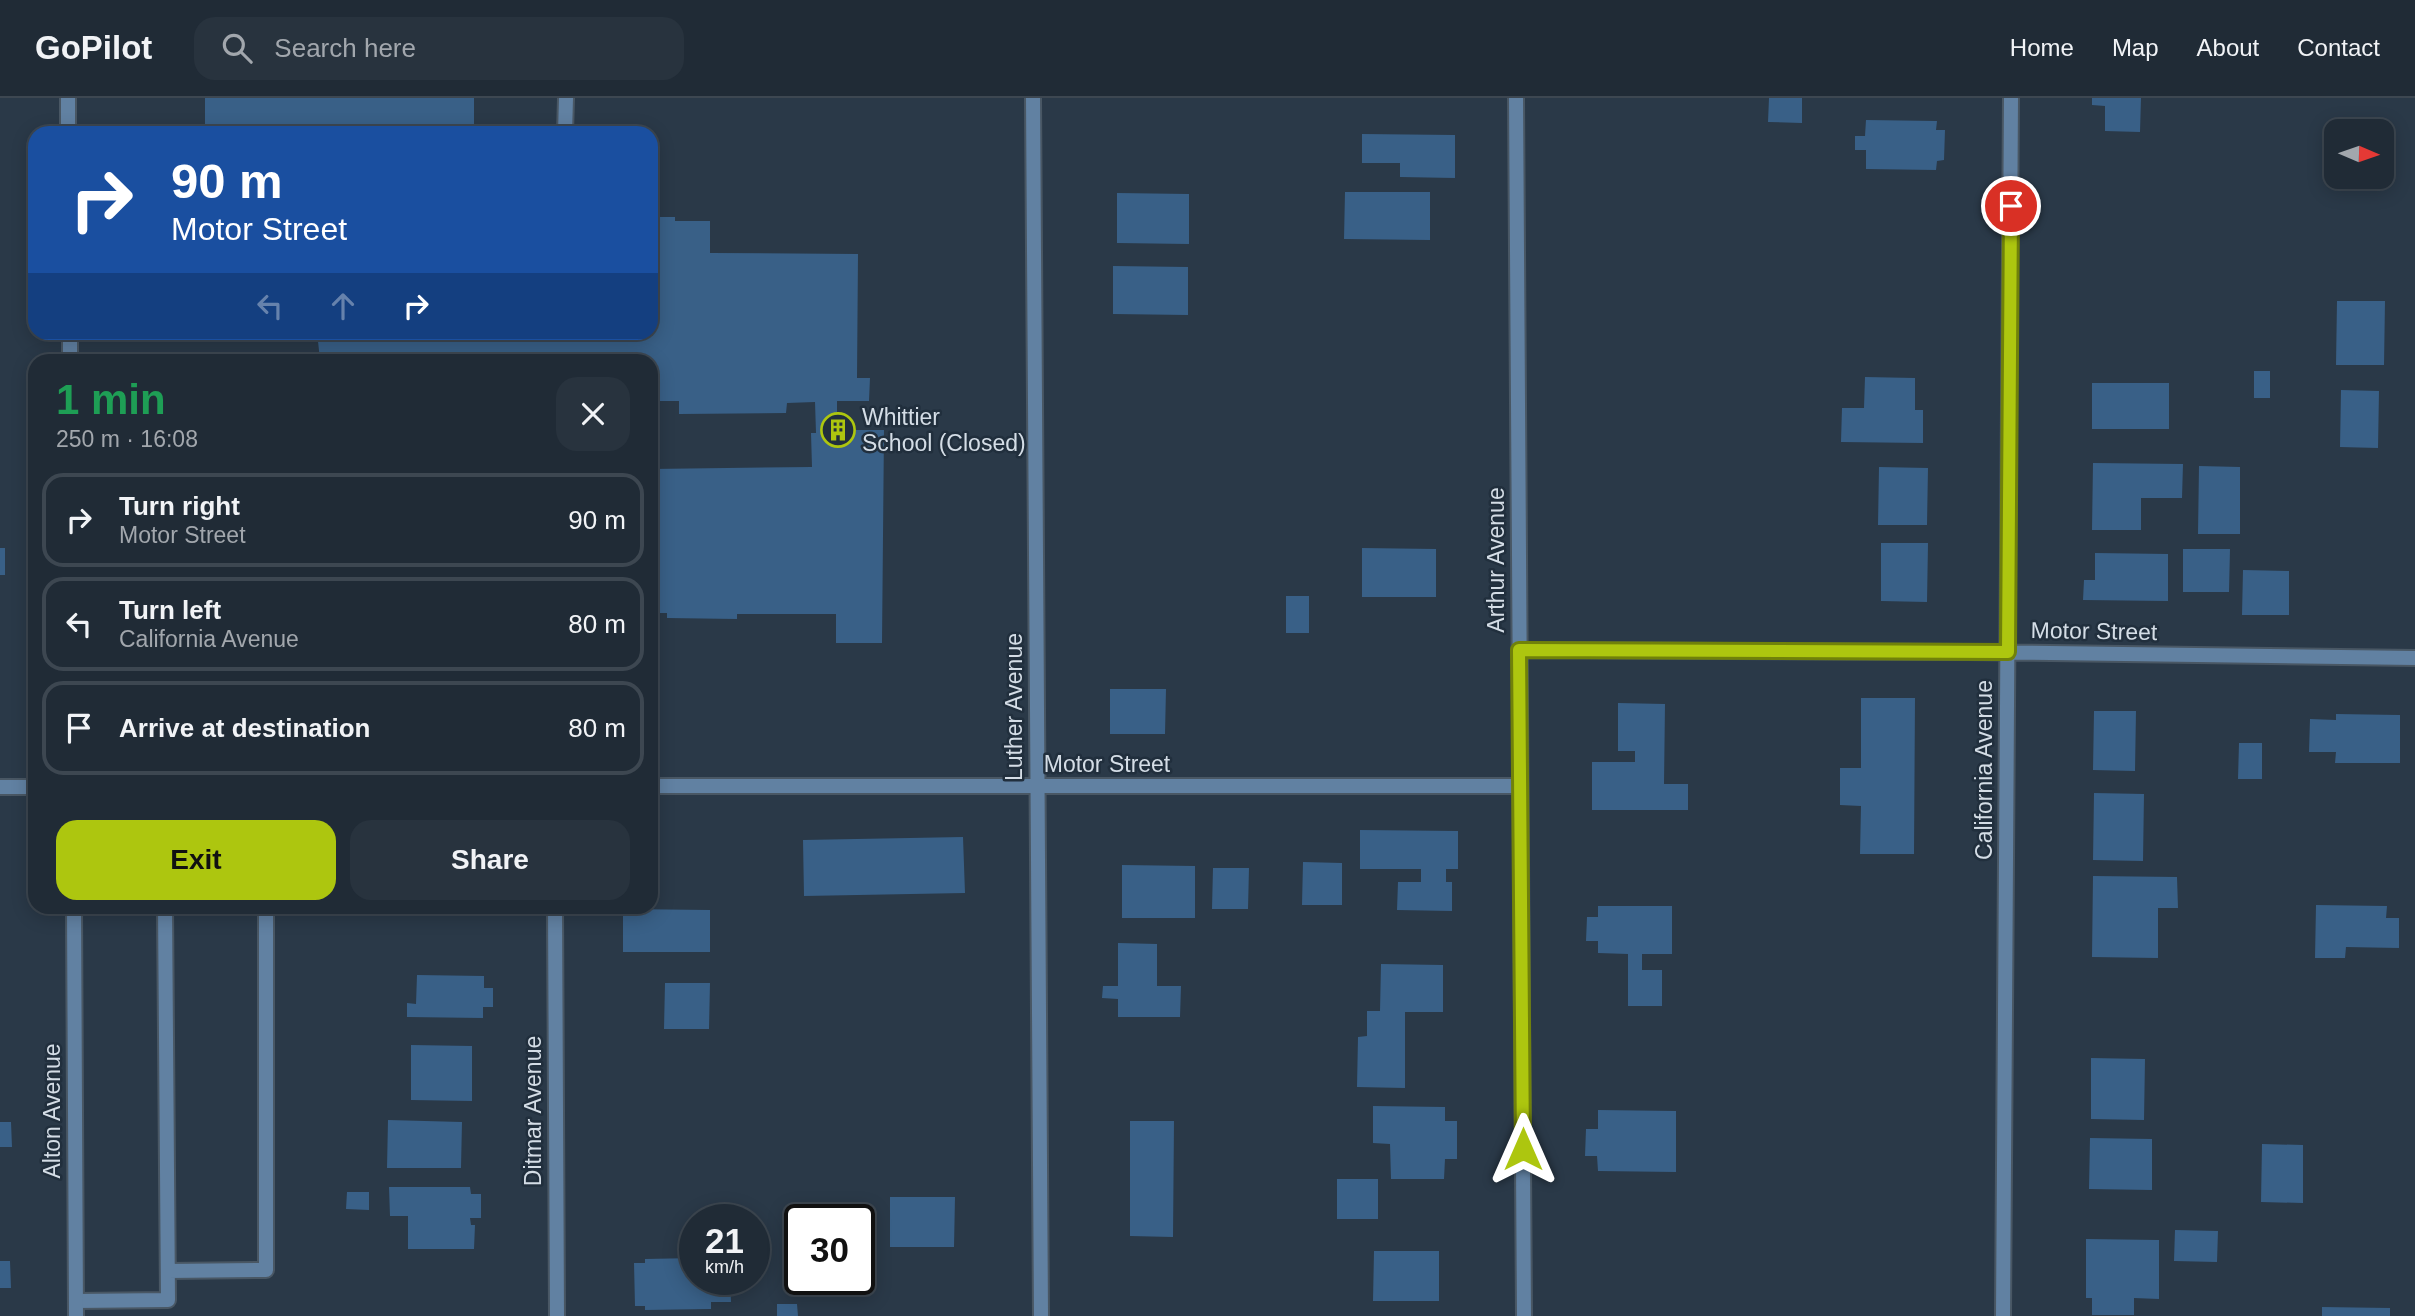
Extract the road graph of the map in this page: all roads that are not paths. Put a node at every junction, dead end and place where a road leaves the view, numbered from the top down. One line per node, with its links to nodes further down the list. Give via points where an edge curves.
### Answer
1 (68, 98): 6 (street)
2 (566, 98): 7 (street)
3 (1033, 98): 15 (street, Luther Avenue)
4 (1516, 98): 8 (street, Arthur Avenue)
5 (2011, 98): 9 (street, California Avenue)
6 (68, 126)
7 (565, 126)
8 (1519, 650): 9 (street, Motor Street); 12 (street, Arthur Avenue)
9 (2008, 652): 10 (street, Motor Street); 25 (street, California Avenue)
10 (2415, 658)
11 (658, 786): 15 (street, Motor Street)
12 (1520, 786): 15 (street, Motor Street); 24 (street, Arthur Avenue)
13 (0, 787): 14 (street)
14 (28, 787)
15 (1038, 787): 23 (street, Luther Avenue)
16 (74, 914): 21 (street, Alton Avenue)
17 (165, 914): 20 (street)
18 (266, 914): 20 (street, via 266,1270)
19 (555, 914): 22 (street, Ditmar Avenue)
20 (168, 1271): 21 (street, via 168,1300)
21 (76, 1309)
22 (557, 1316)
23 (1041, 1316)
24 (1524, 1316)
25 (2004, 1316)

